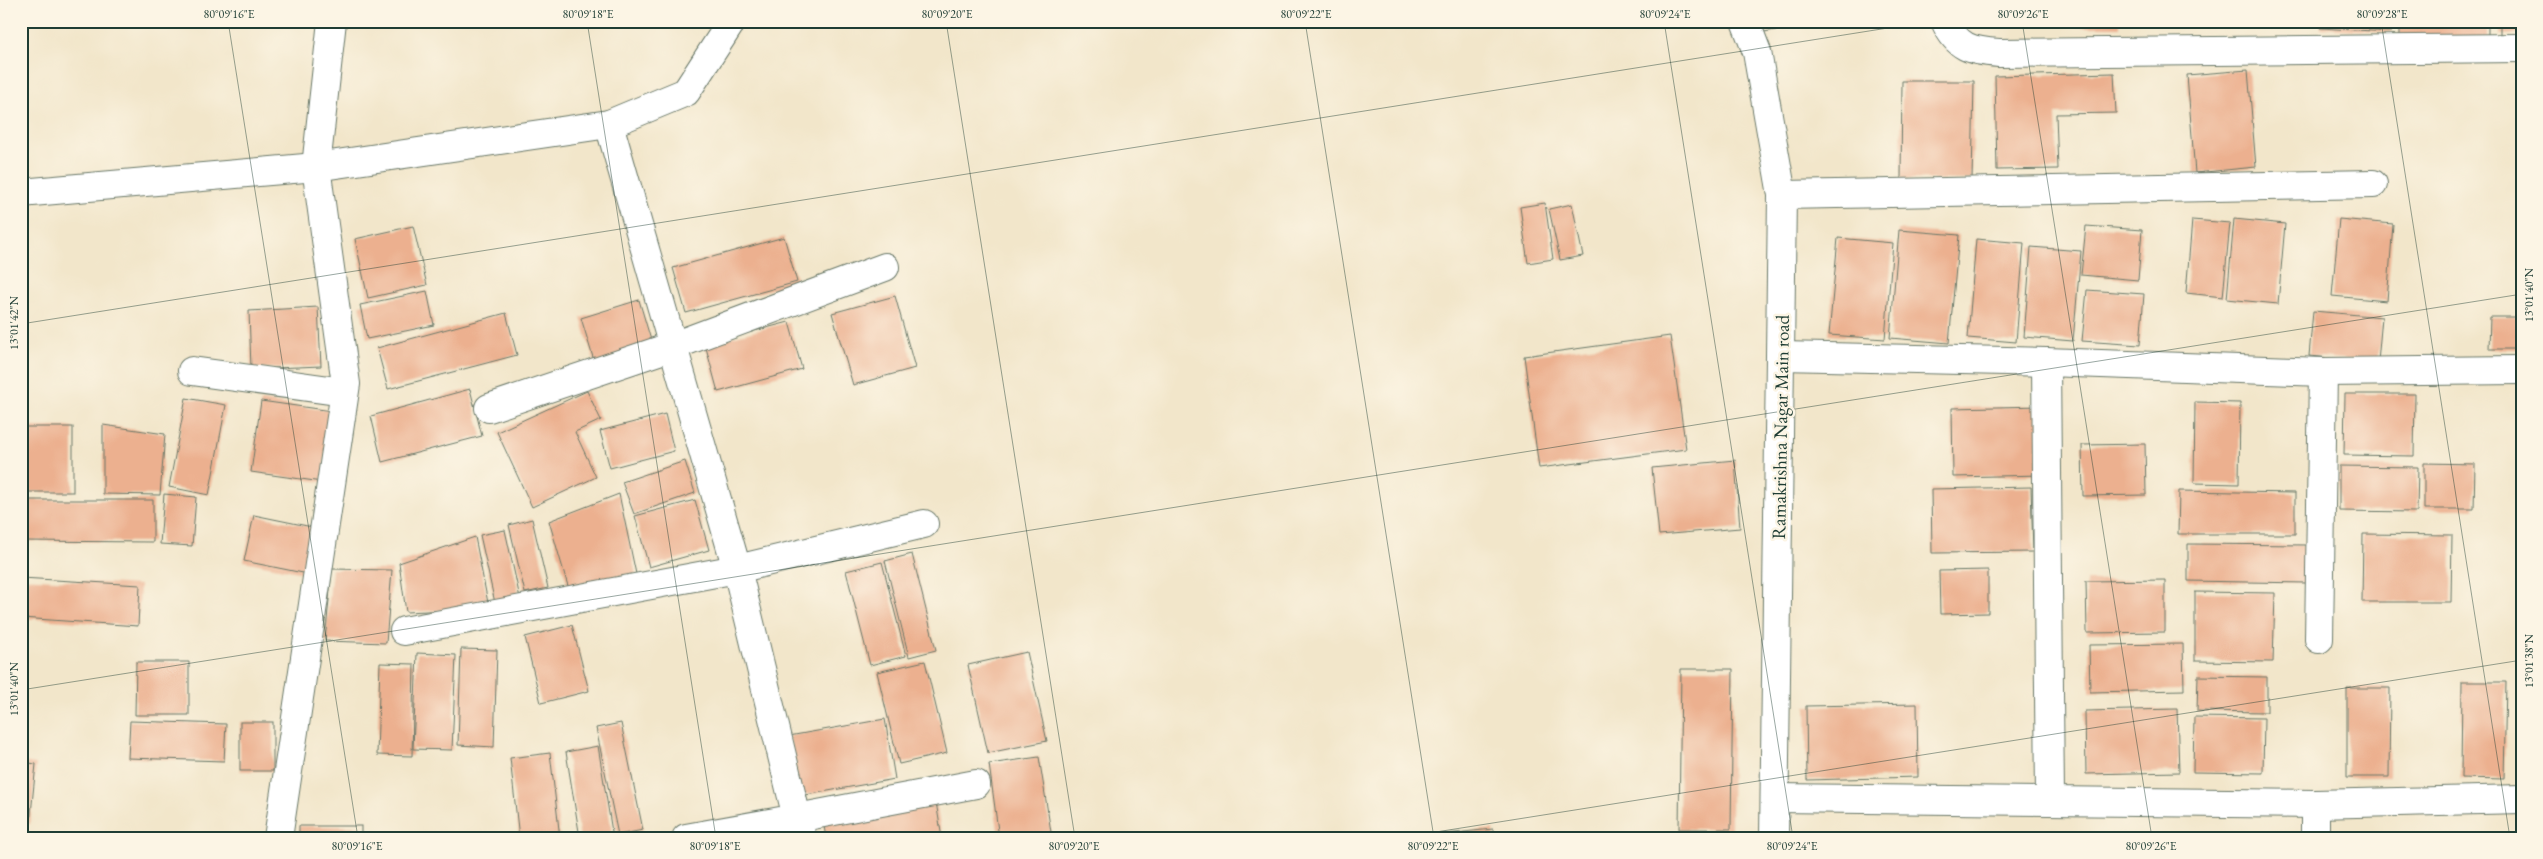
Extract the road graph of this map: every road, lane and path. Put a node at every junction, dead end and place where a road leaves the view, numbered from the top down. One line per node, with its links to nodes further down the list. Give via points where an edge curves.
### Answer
1 (332, 21): 7 (street)
2 (732, 21): 6 (street, via 686,92)
3 (1745, 21): 10 (street, Ramakrishna Nagar Main road, via 1757,52)
4 (1944, 21): 5 (street, via 1962,45 1978,52 1999,53)
5 (2522, 48)
6 (609, 124): 7 (street); 12 (street)
7 (316, 167): 9 (street); 18 (street, via 346,384)
8 (2373, 184): 10 (street)
9 (21, 193)
10 (1782, 195): 13 (street, Ramakrishna Nagar Main road)
11 (885, 267): 12 (street)
12 (673, 346): 19 (street); 21 (street)
13 (1781, 356): 14 (street); 25 (street, Ramakrishna Nagar Main road)
14 (2046, 362): 17 (street); 27 (street)
15 (2522, 370): 17 (street)
16 (192, 372): 18 (street)
17 (2322, 372): 23 (street)
18 (344, 392): 30 (street)
19 (490, 408)
20 (924, 524): 21 (street)
21 (737, 569): 22 (street); 29 (street)
22 (404, 631)
23 (2319, 639)
24 (976, 784): 29 (street)
25 (1774, 798): 27 (street); 32 (street, Ramakrishna Nagar Main road)
26 (2522, 799): 28 (street)
27 (2050, 800): 28 (street)
28 (2315, 804): 33 (street)
29 (800, 828): 31 (street)
30 (278, 838)
31 (686, 838)
32 (1774, 838)
33 (2315, 838)

